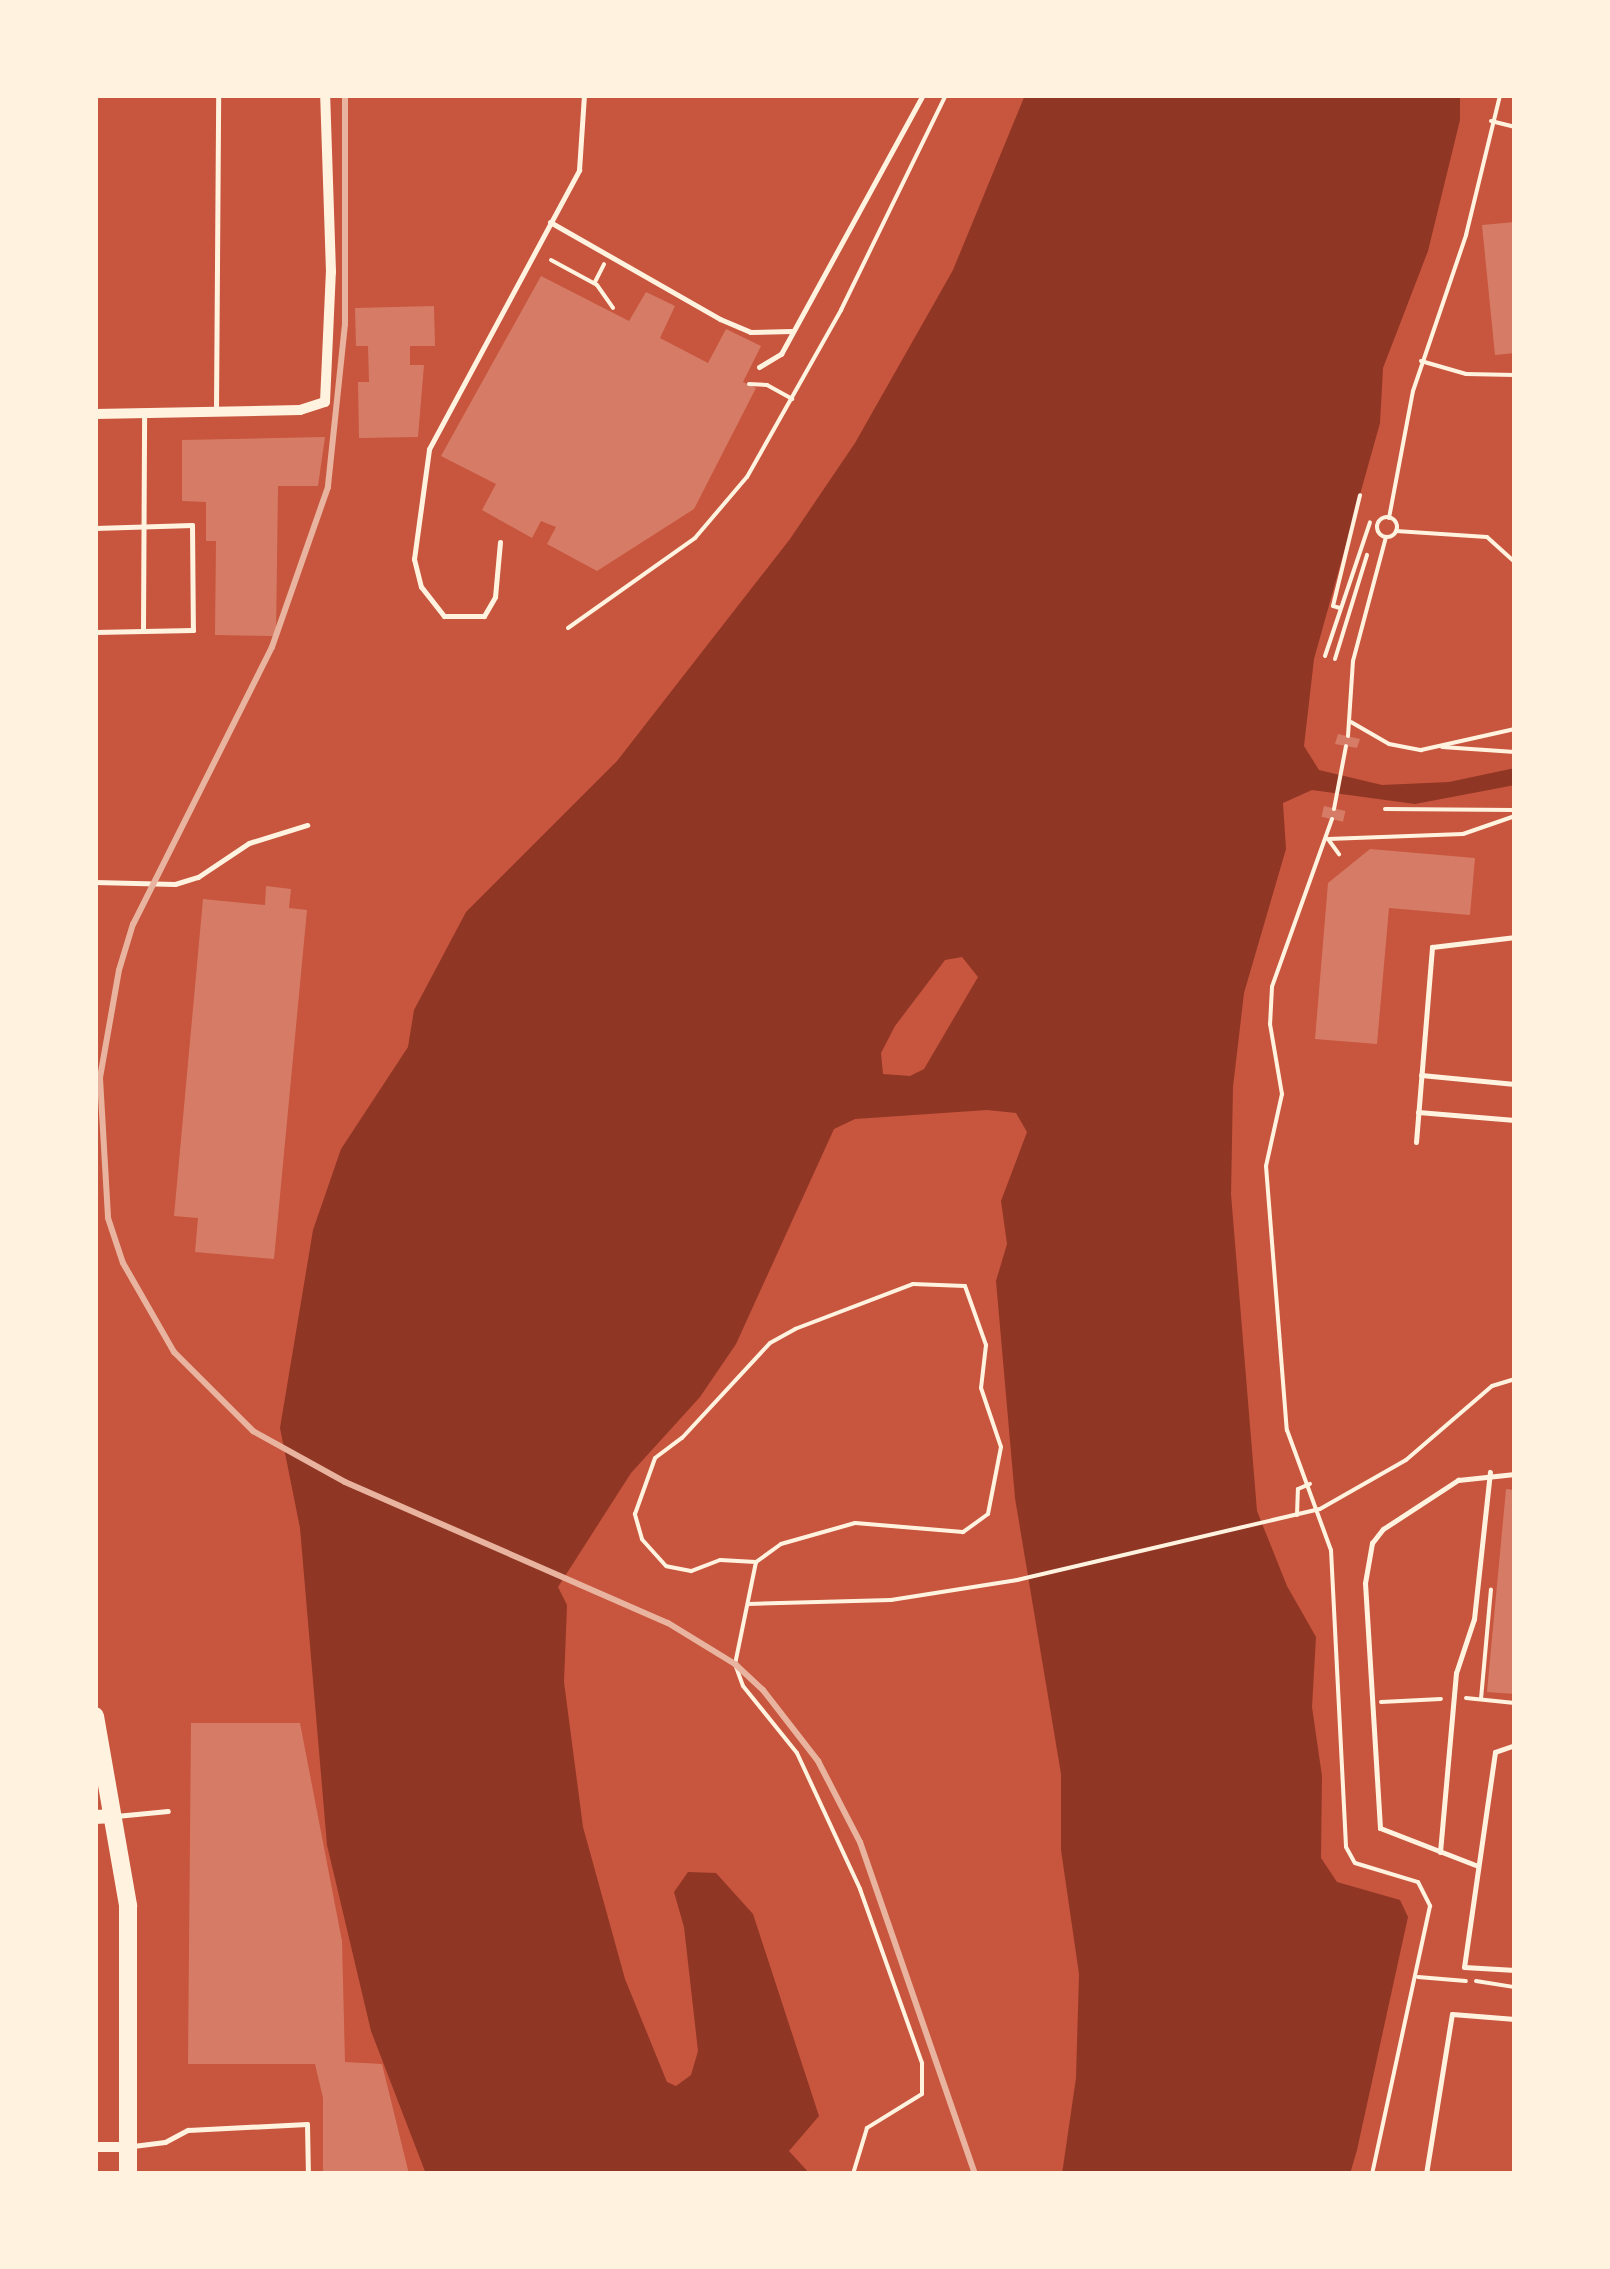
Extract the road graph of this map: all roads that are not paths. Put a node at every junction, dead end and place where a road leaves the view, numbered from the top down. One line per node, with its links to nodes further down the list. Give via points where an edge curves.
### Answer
1 (218, 95): 8 (lane)
2 (325, 95): 8 (street, via 331,272 325,402 300,410)
3 (584, 95): 5 (lane, via 579,170)
4 (923, 95): 6 (lane)
5 (550, 222): 6 (lane, via 720,319 750,332); 13 (lane, via 429,449 414,559 421,587 444,616 484,616 495,597)
6 (792, 330): 7 (lane, via 775,362)
7 (758, 367)
8 (216, 412): 9 (street)
9 (144, 413): 10 (street); 11 (lane)
10 (95, 414)
11 (143, 526): 12 (lane); 14 (lane); 14 (lane, via 192,525 192,630)
12 (95, 528)
13 (500, 542)
14 (143, 630): 15 (lane)
15 (95, 632)
16 (307, 825): 17 (lane, via 250,842 198,877 175,884)
17 (95, 882)
18 (1515, 936): 19 (lane, via 1432,947)
19 (1421, 1075): 20 (lane); 21 (lane)
20 (1515, 1084)
21 (1418, 1112): 22 (lane); 23 (lane)
22 (1515, 1120)
23 (1416, 1142)
24 (1490, 1472): 25 (lane); 30 (lane, via 1474,1619 1456,1673); 30 (lane, via 1458,1480 1383,1529 1372,1543 1366,1583 1380,1828)
25 (1515, 1474)
26 (95, 1716): 29 (main road)
27 (1515, 1745): 31 (lane, via 1495,1752)
28 (168, 1810): 29 (lane)
29 (104, 1816): 34 (main road, via 128,1906)
30 (1440, 1852): 31 (lane)
31 (1478, 1866): 32 (lane, via 1464,1967)
32 (1515, 1970)
33 (1515, 2019): 38 (lane, via 1452,2014)
34 (128, 2146): 35 (street); 36 (main road); 37 (lane, via 165,2142 188,2130 307,2124)
35 (95, 2147)
36 (128, 2174)
37 (308, 2174)
38 (1426, 2174)

